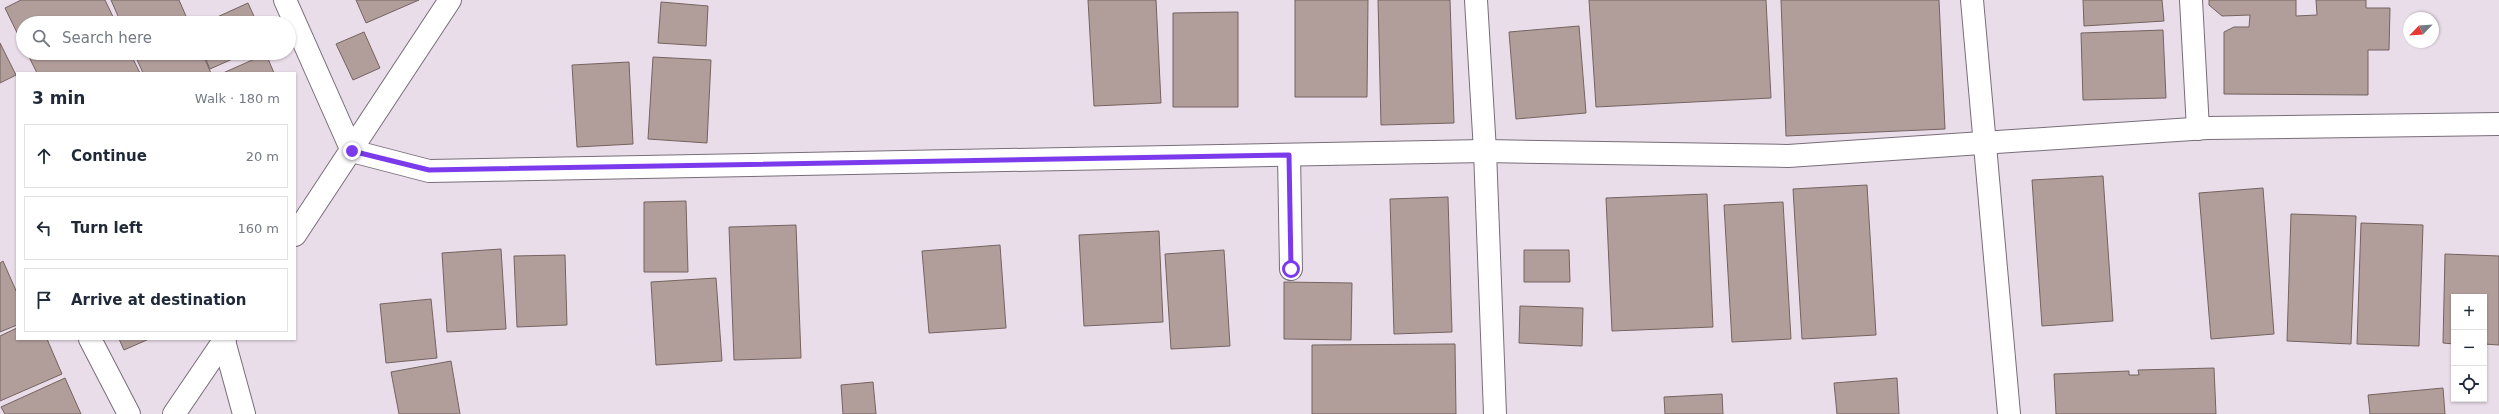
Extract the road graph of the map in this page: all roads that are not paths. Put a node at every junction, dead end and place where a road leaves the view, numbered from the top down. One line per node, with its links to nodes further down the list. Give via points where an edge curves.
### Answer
1 (285, 0): 6 (street)
2 (450, 0): 11 (street)
3 (1476, 0): 12 (street)
4 (1972, 0): 10 (street)
5 (2191, 0): 9 (street)
6 (292, 16)
7 (296, 25): 11 (street)
8 (2499, 124): 9 (street)
9 (2198, 129): 10 (street)
10 (1983, 143): 12 (street, via 1788,156); 22 (street)
11 (352, 151): 13 (street, via 429,170); 14 (street)
12 (1485, 151): 13 (street); 21 (street)
13 (1289, 155): 15 (street)
14 (296, 234)
15 (1291, 269)
16 (91, 340): 18 (street)
17 (224, 340): 19 (street); 20 (street)
18 (128, 414)
19 (174, 414)
20 (244, 414)
21 (1495, 414)
22 (2010, 414)

